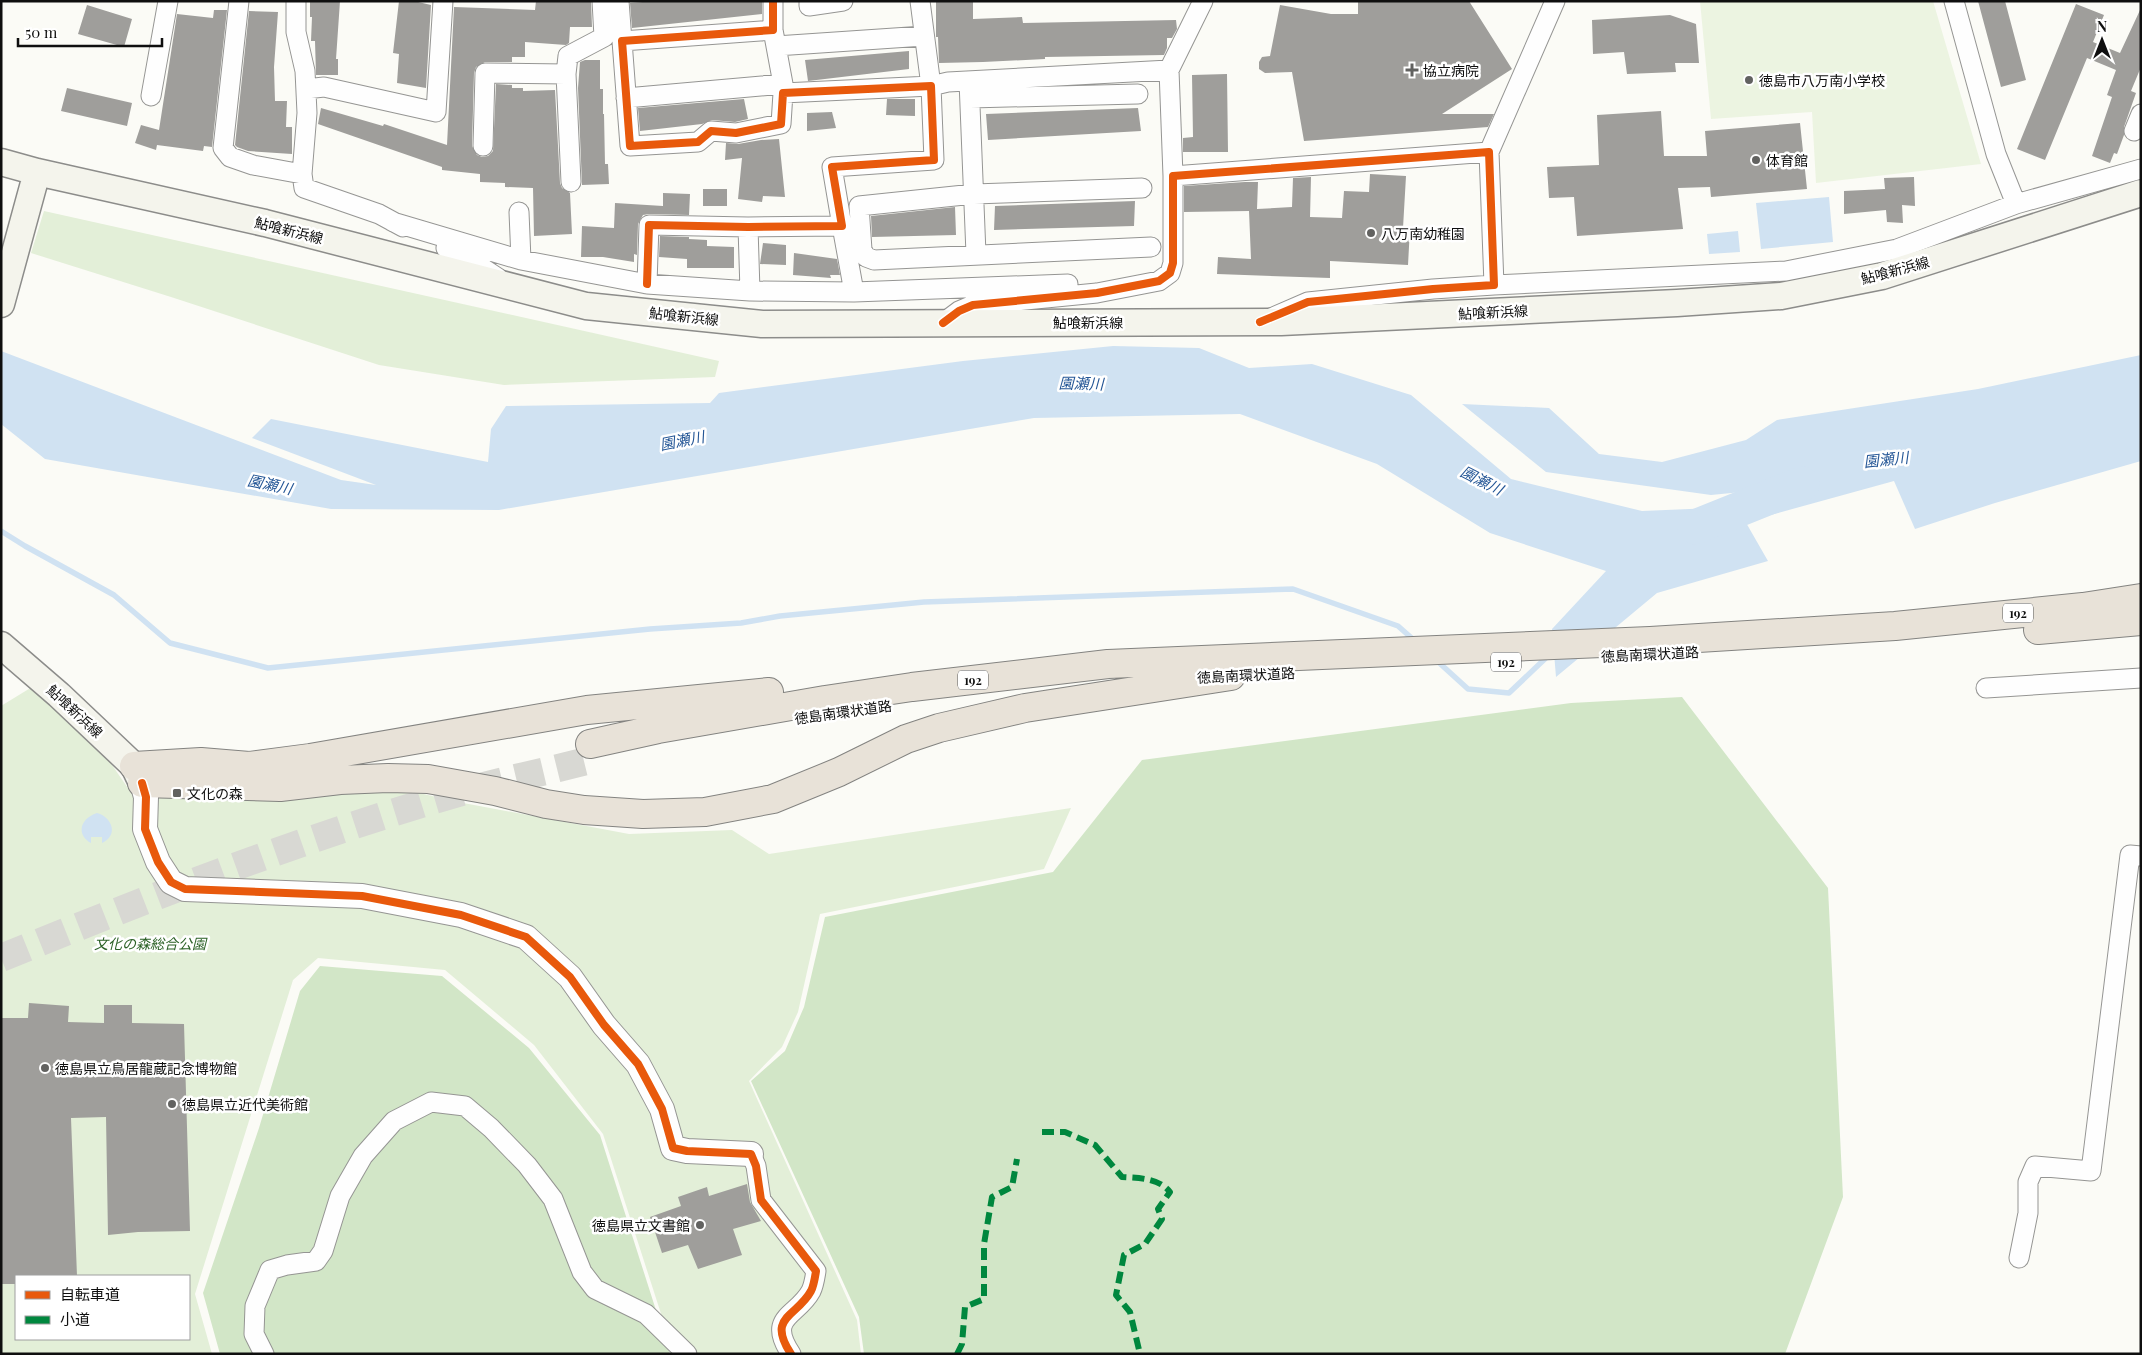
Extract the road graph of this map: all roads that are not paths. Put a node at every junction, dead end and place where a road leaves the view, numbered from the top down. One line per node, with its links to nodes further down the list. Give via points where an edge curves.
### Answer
1 (168, 1): 24 (street)
2 (240, 1): 30 (street, via 223,148 230,158)
3 (296, 1): 21 (street, via 296,32)
4 (443, 1): 21 (street, via 436,112 324,87)
5 (602, 1): 18 (street, via 604,37 568,56)
6 (619, 1): 16 (street)
7 (773, 1): 15 (street)
8 (809, 1): 9 (street, via 809,6)
9 (843, 1)
10 (920, 1): 14 (street)
11 (1203, 1): 17 (street)
12 (1555, 1): 27 (street)
13 (1954, 1): 37 (street, via 1996,154)
14 (924, 36): 15 (street); 19 (street)
15 (775, 38): 16 (street); 20 (street)
16 (622, 41): 25 (street)
17 (1168, 70): 22 (street); 31 (street)
18 (566, 74): 26 (street, via 485,73); 33 (street)
19 (931, 86): 20 (street); 22 (street, via 948,82); 40 (street, via 934,160 832,167)
20 (783, 88): 25 (street); 25 (street, via 781,124 736,134 711,131 698,142 630,146)
21 (306, 89): 30 (street)
22 (969, 89): 23 (street); 36 (street)
23 (1138, 94)
24 (151, 96)
25 (626, 98)
26 (484, 146)
27 (1489, 152): 31 (street); 47 (street)
28 (1, 162): 32 (main road, 鮎喰新浜線)
29 (2141, 170): 37 (street)
30 (302, 174): 39 (street, via 304,188)
31 (1173, 176): 45 (street, via 1173,263 1170,273)
32 (34, 182): 48 (main road, 鮎喰新浜線, via 265,223); 51 (main road)
33 (571, 182)
34 (1142, 188): 36 (street)
35 (2141, 193): 52 (main road, 鮎喰新浜線, via 1882,276 1780,296)
36 (974, 194): 43 (street); 43 (street, via 859,206 862,250 866,257 874,260)
37 (2016, 204): 47 (street, via 1897,249 1786,271)
38 (519, 212): 44 (street)
39 (393, 222): 44 (street); 48 (street, via 469,259)
40 (842, 226): 41 (street); 50 (street)
41 (748, 227): 46 (street, via 649,225); 49 (street)
42 (1151, 247): 43 (street)
43 (976, 254)
44 (520, 260): 46 (street)
45 (1159, 281): 50 (street); 53 (street, via 1097,293 973,305)
46 (647, 284): 49 (street)
47 (1494, 286): 52 (street, via 1308,302)
48 (512, 287): 53 (main road, 鮎喰新浜線, via 586,306 762,324)
49 (750, 291): 50 (street)
50 (854, 292)
51 (1, 304)
52 (1260, 322): 53 (main road, 鮎喰新浜線)
53 (943, 323)
54 (2141, 598): 56 (highway, 192)
55 (2141, 621): 56 (highway, 192)
56 (1899, 633): 58 (highway, 徳島南環状道路 / 192)
57 (1, 645): 63 (main road, 鮎喰新浜線, via 59,695)
58 (1360, 662): 59 (highway, 徳島南環状道路 / 192); 60 (highway, 徳島南環状道路 / 192)
59 (1108, 664): 60 (highway, 徳島南環状道路 / 192, via 912,686 824,700 658,729 592,752 914,702 1022,690); 63 (highway, via 915,677 587,710 310,758 249,766 201,762)
60 (1231, 676): 63 (highway, via 1025,708 939,728 906,739 773,799 705,812 643,814 584,810 472,786 421,779 340,780 280,787)
61 (2141, 678): 62 (street)
62 (1986, 688)
63 (138, 774): 65 (street, via 146,797 145,829 158,862 172,882 185,890 362,896 461,915 526,936 570,978 638,1064 662,1109 673,1148)
64 (2141, 856): 66 (street, via 2130,855 2091,1171 2035,1166 2028,1182 2028,1213)
65 (751, 1154): 69 (street, via 761,1200 816,1271 812,1290 785,1318 782,1329 784,1342)
66 (2019, 1258)
67 (264, 1354): 68 (street, via 254,1334 255,1306 270,1270 316,1261 323,1250 340,1196 363,1156 394,1121 431,1102 464,1106 491,1128 527,1165 553,1199 582,1272 595,1289 646,1314)
68 (687, 1354)
69 (791, 1354)

